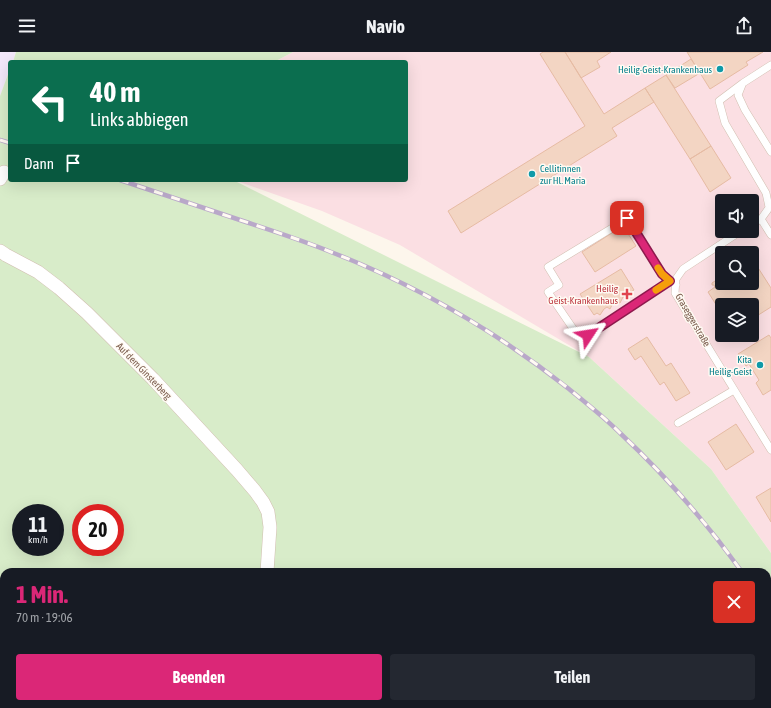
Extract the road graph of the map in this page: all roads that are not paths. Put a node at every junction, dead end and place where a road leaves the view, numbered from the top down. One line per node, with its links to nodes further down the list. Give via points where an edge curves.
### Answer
1 (771, 65): 2 (lane)
2 (743, 83): 3 (lane, via 738,95); 4 (lane, via 719,101 725,123 766,193)
3 (771, 152)
4 (770, 206): 5 (lane)
5 (761, 219): 6 (lane)
6 (771, 235)
7 (730, 238): 9 (lane, Graseggerstraße, via 683,268)
8 (0, 251): 13 (street, Auf dem Ginsterberg, via 38,272 87,313 153,379 237,470 268,512 270,527)
9 (673, 283): 9 (lane, via 662,274 627,218 548,267 559,285 548,292 574,330 580,334 588,335); 10 (lane, Graseggerstraße, via 675,293)
10 (734, 390): 11 (lane); 12 (lane, Graseggerstraße)
11 (678, 423)
12 (771, 450)
13 (267, 568)

